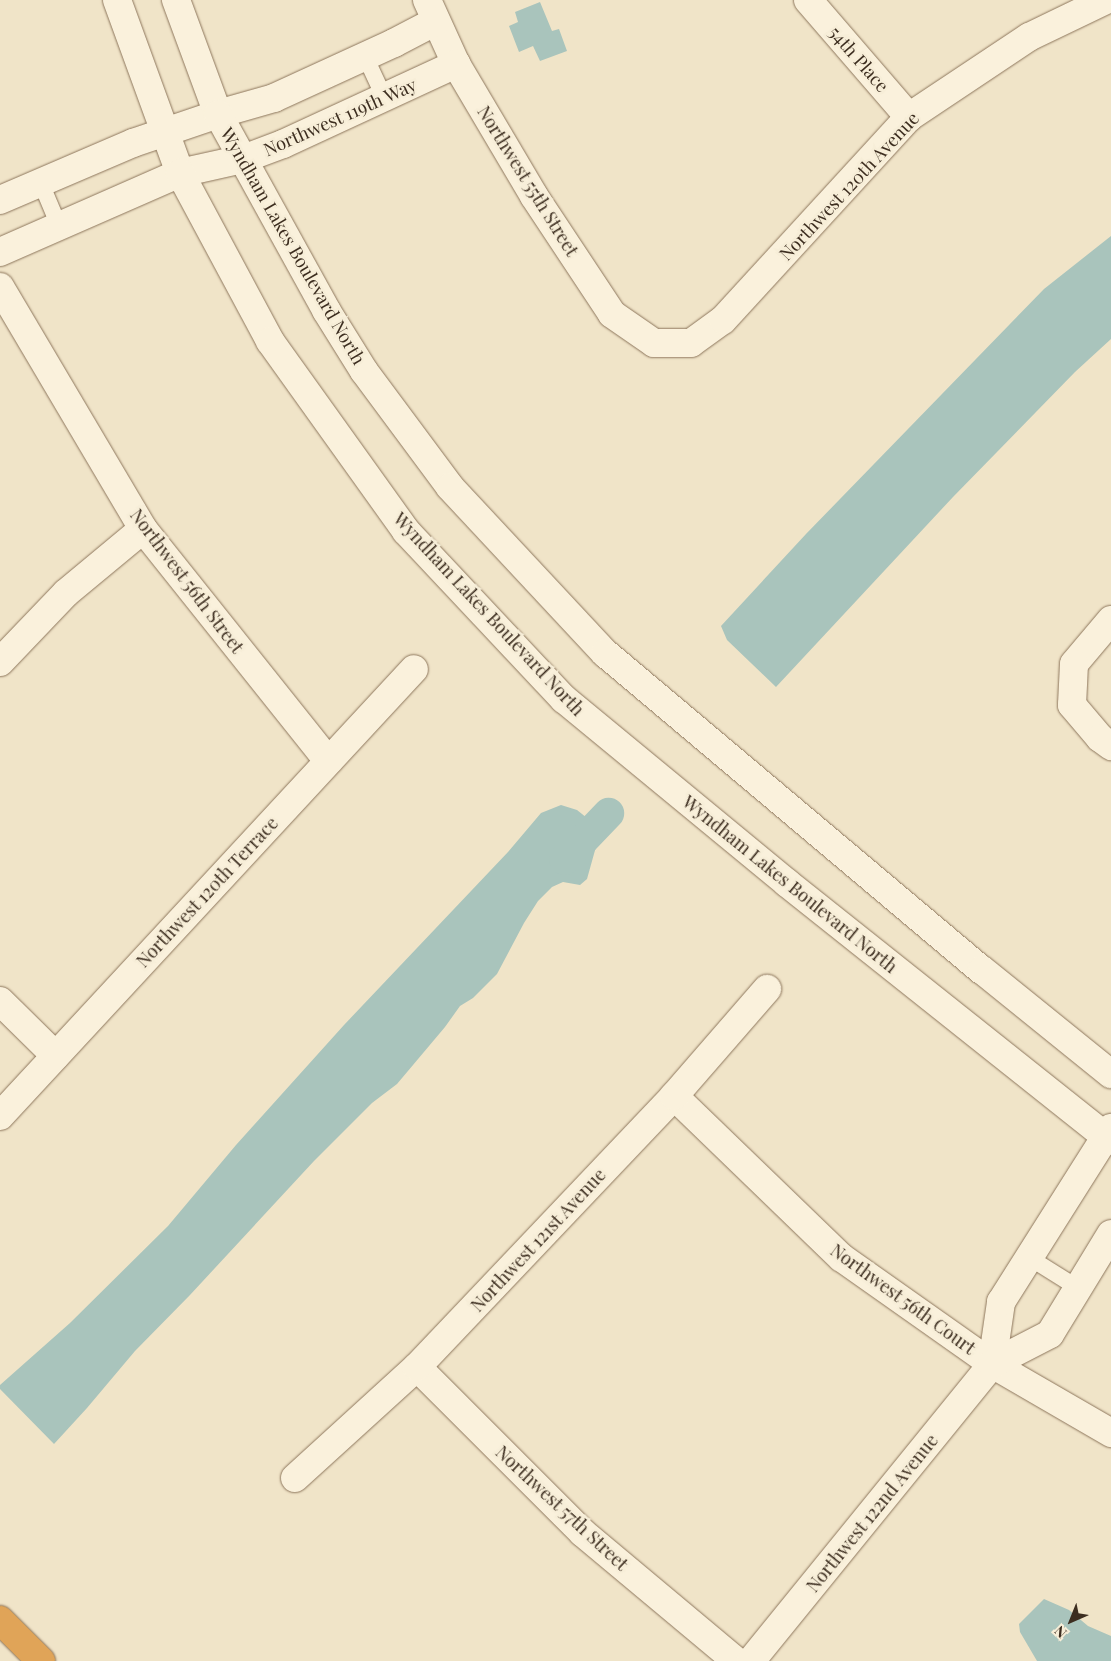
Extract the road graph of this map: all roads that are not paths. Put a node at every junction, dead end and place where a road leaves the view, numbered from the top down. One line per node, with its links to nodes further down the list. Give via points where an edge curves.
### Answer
1 (117, 0): 11 (street, Wyndham Lakes Boulevard North)
2 (176, 0): 9 (street, Wyndham Lakes Boulevard North)
3 (808, 0): 10 (street, 54th Place)
4 (1106, 0): 10 (street, Northwest 120th Avenue, via 1029,37)
5 (432, 11): 6 (street); 7 (street, Northwest 55th Street)
6 (364, 56): 8 (lane); 9 (street, via 274,98)
7 (456, 64): 8 (street, Northwest 119th Way); 19 (street, Northwest 55th Street, via 534,196 612,314)
8 (385, 99): 12 (street, Northwest 119th Way)
9 (218, 114): 11 (street); 12 (street, Wyndham Lakes Boulevard North)
10 (909, 117): 19 (street, Northwest 120th Avenue, via 724,320 691,343)
11 (165, 132): 13 (street, Wyndham Lakes Boulevard North); 14 (street)
12 (243, 159): 13 (street, Northwest 119th Way); 29 (street, Wyndham Lakes Boulevard North, via 326,310 364,371 450,487 605,653)
13 (180, 173): 16 (street, Northwest 119th Way); 32 (street, Wyndham Lakes Boulevard North, via 270,341 400,523 564,699 787,883)
14 (41, 183): 15 (street); 16 (lane)
15 (0, 200)
16 (59, 226): 17 (street, Northwest 119th Way)
17 (0, 252)
18 (0, 287): 20 (street, Northwest 56th Street)
19 (654, 343)
20 (143, 529): 22 (street, via 66,593); 25 (street, Northwest 56th Street)
21 (1111, 620): 24 (street, via 1074,664 1072,705)
22 (0, 662)
23 (414, 669): 25 (street, Northwest 120th Terrace)
24 (1111, 746)
25 (328, 761): 28 (street, Northwest 120th Terrace)
26 (767, 989): 30 (street, Northwest 121st Avenue)
27 (0, 1000): 28 (street)
28 (56, 1056): 31 (street, Northwest 120th Terrace)
29 (1111, 1074)
30 (674, 1096): 36 (street, Northwest 56th Court, via 842,1258); 37 (street, Northwest 121st Avenue)
31 (0, 1116)
32 (1109, 1135): 34 (street)
33 (1111, 1234): 35 (street, Northwest 122nd Avenue)
34 (1030, 1258): 35 (lane); 36 (street, via 1001,1302)
35 (1078, 1288): 36 (street, Northwest 122nd Avenue, via 1050,1334)
36 (992, 1364): 38 (street, Northwest 56th Court); 43 (street, Northwest 122nd Avenue)
37 (417, 1367): 39 (street, Northwest 121st Avenue); 42 (street, Northwest 57th Street, via 583,1533)
38 (1111, 1432)
39 (295, 1478)
40 (0, 1620): 41 (highway)
41 (41, 1661)
42 (736, 1661)
43 (751, 1661)

